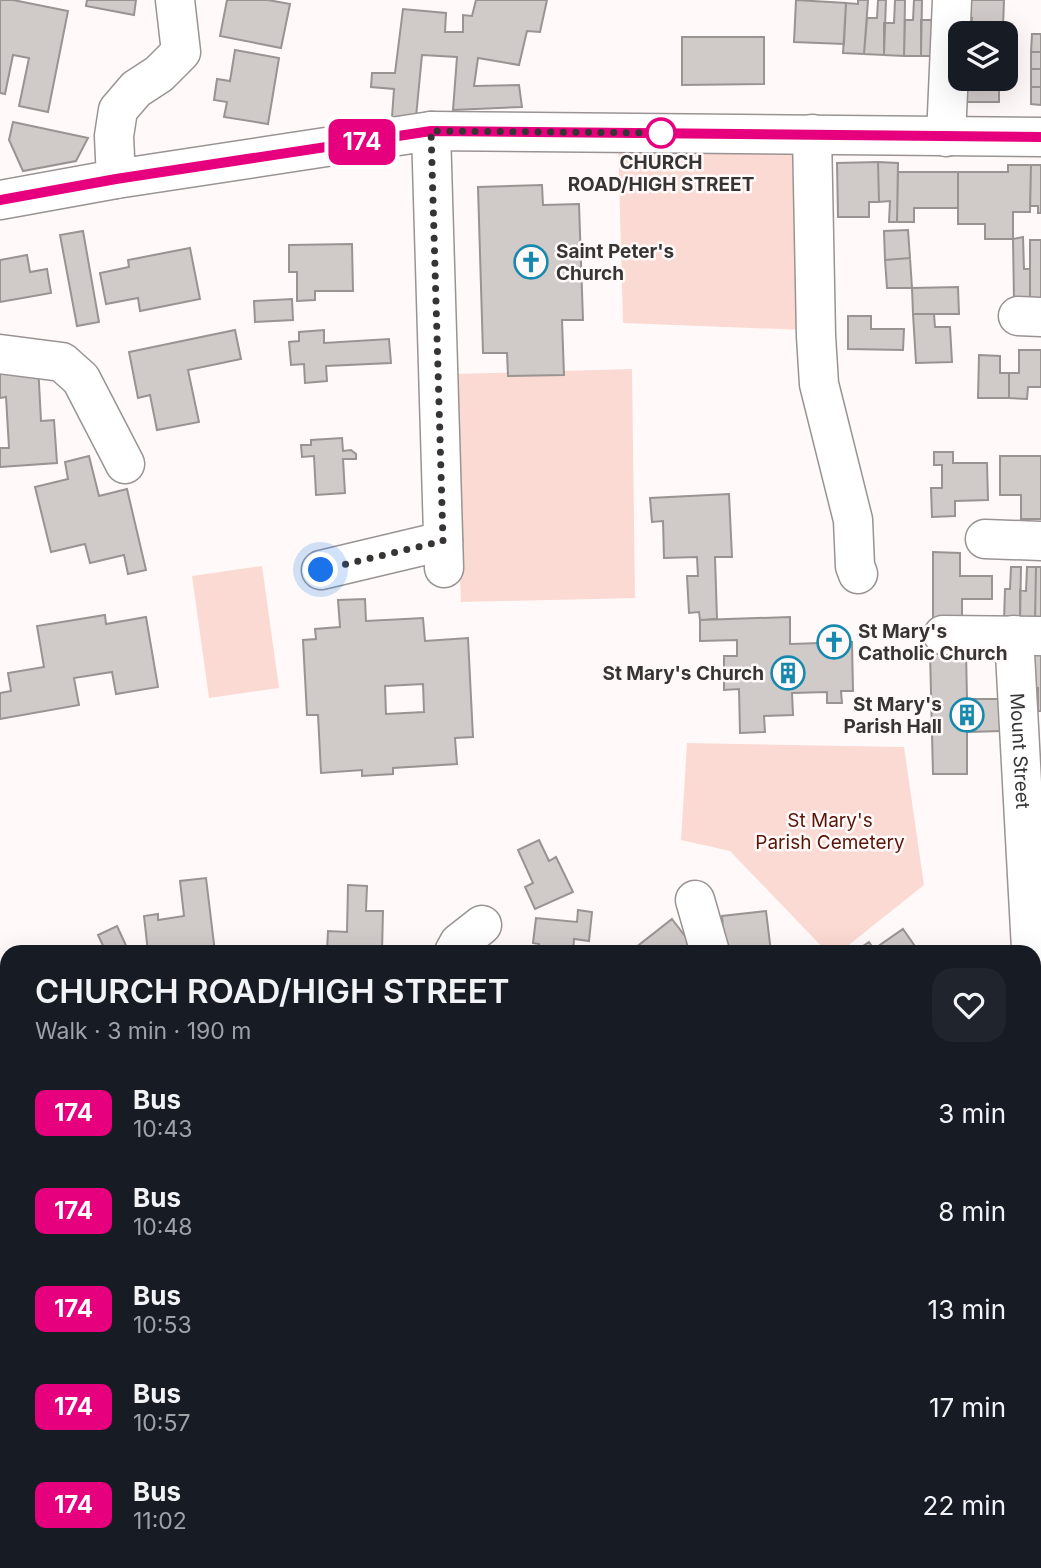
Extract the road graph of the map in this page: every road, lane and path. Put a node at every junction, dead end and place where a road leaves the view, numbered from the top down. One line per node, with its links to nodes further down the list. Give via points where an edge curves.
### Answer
1 (175, 0): 7 (street, via 181,52 118,110)
2 (952, 0): 5 (street)
3 (421, 133): 4 (street); 7 (street); 10 (street); 14 (street, via 443,555)
4 (812, 134): 5 (street); 15 (street, via 819,384 853,520)
5 (946, 137): 6 (street)
6 (1041, 137)
7 (116, 179): 8 (street)
8 (0, 200)
9 (0, 354): 11 (street, via 62,362 81,379)
10 (416, 402)
11 (125, 464)
12 (985, 539): 13 (street)
13 (1041, 541)
14 (321, 570)
15 (858, 574)
16 (943, 635): 17 (street)
17 (1028, 636): 20 (street, Mount Street)
18 (695, 900): 19 (street)
19 (708, 945)
20 (1033, 945)

